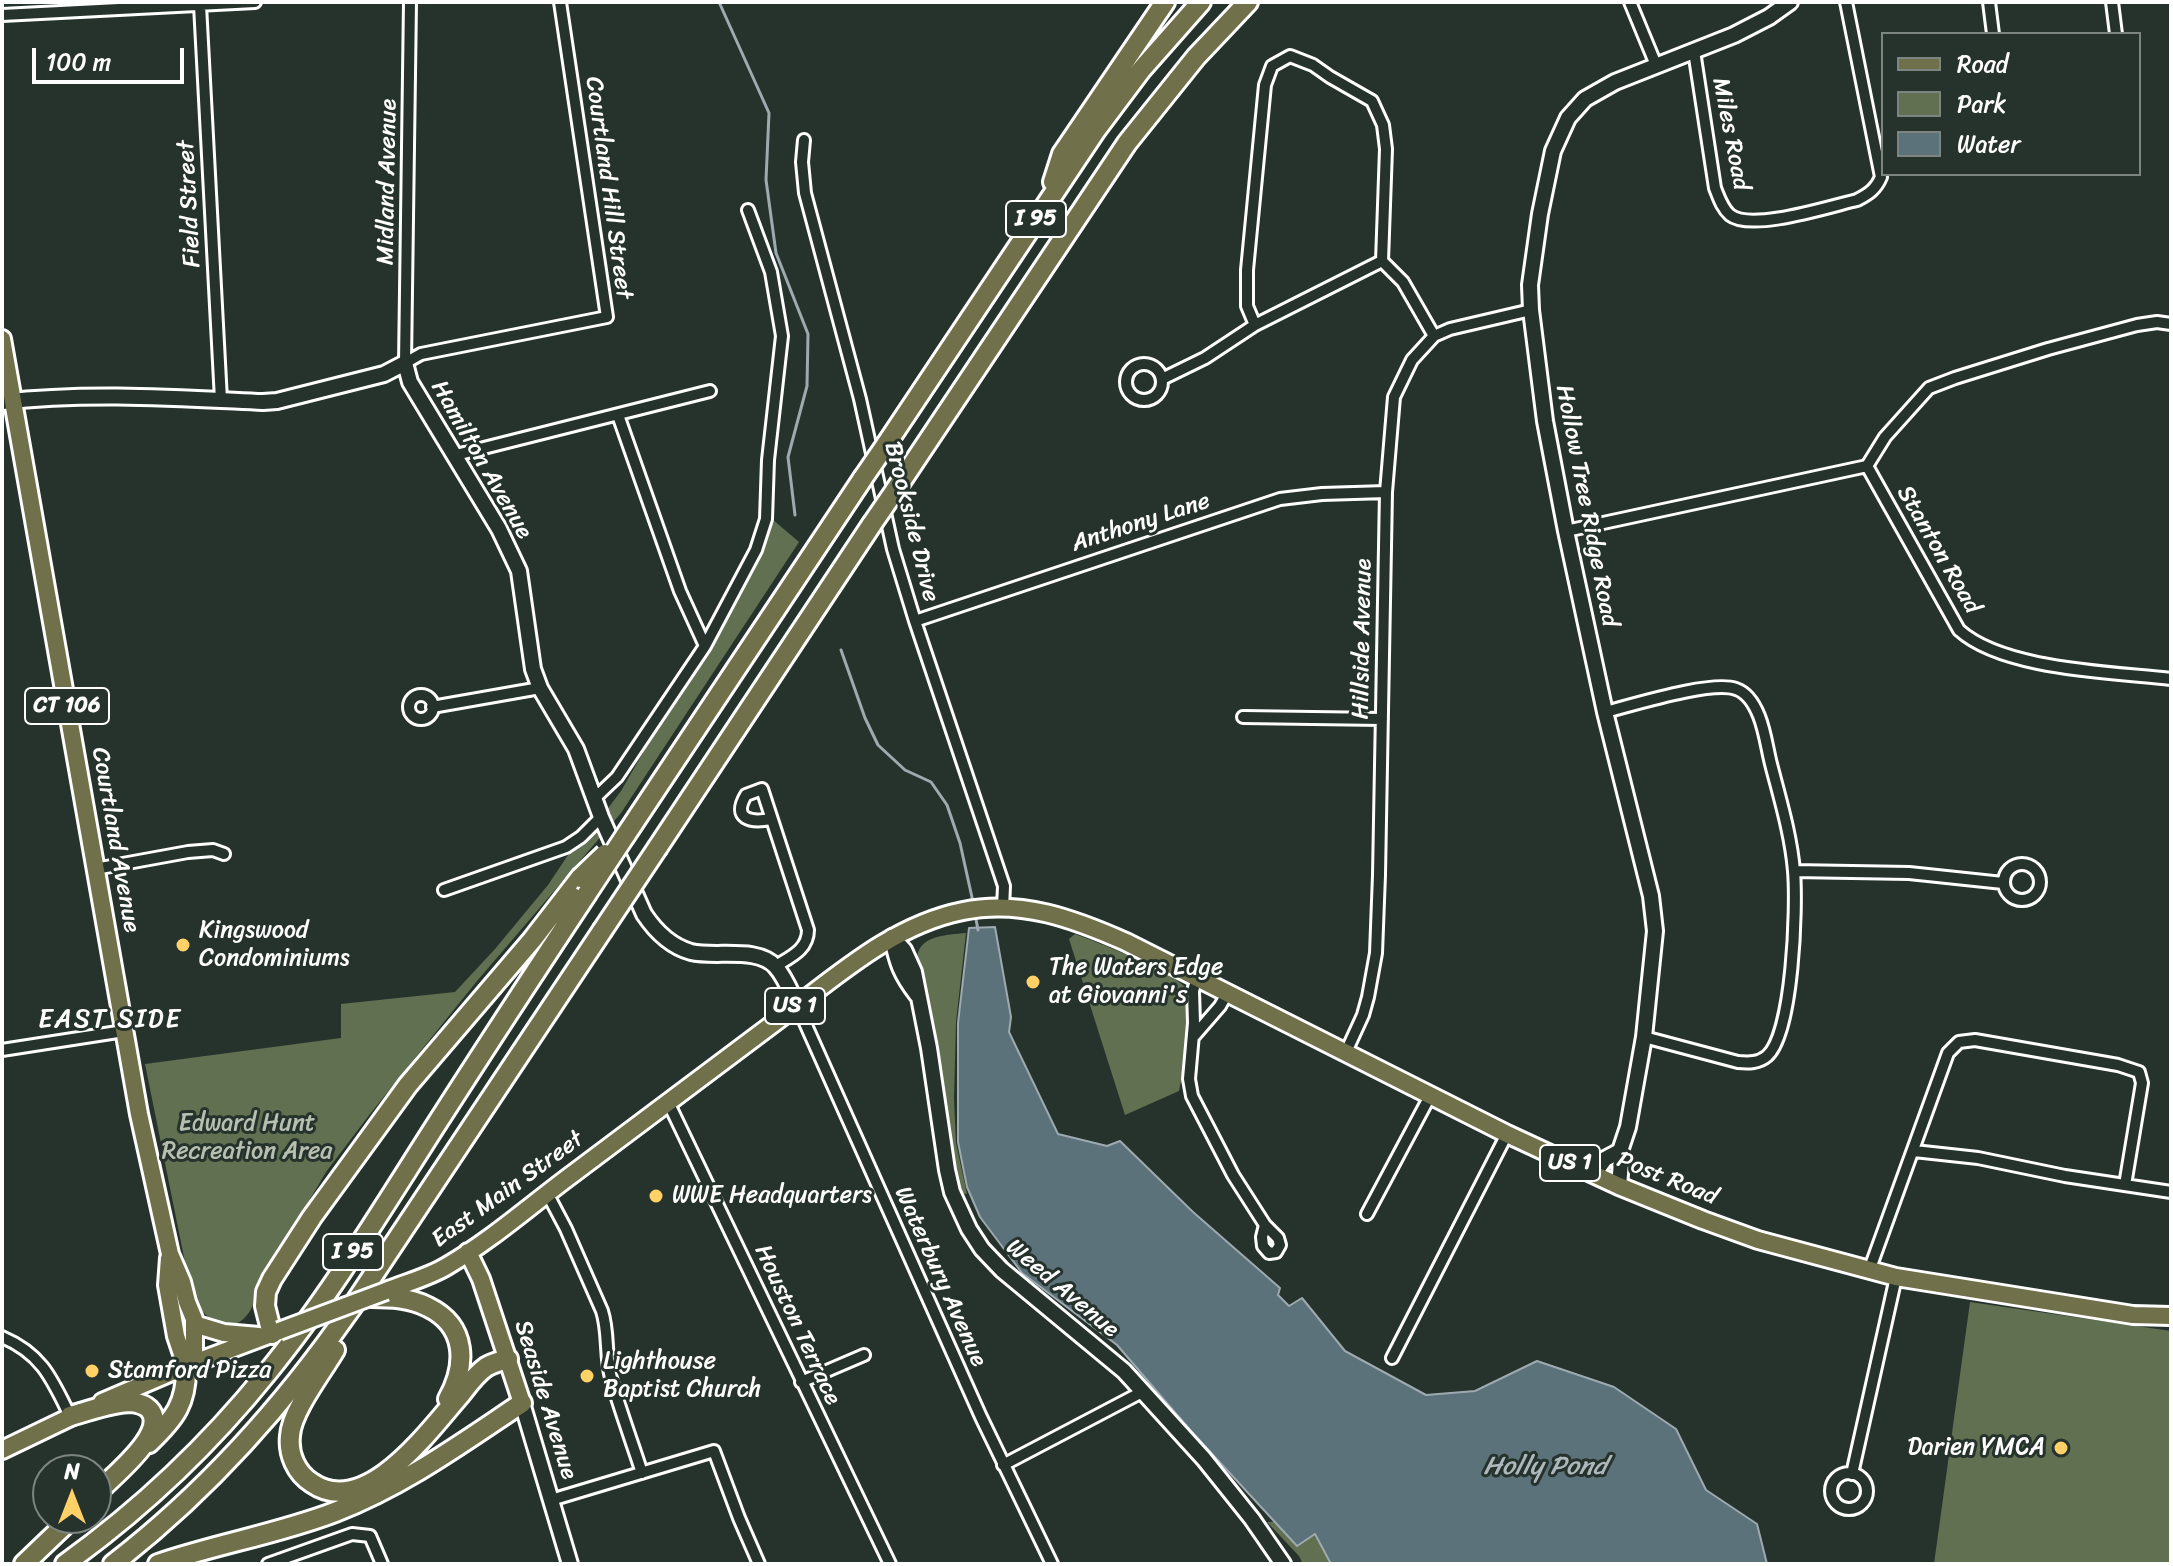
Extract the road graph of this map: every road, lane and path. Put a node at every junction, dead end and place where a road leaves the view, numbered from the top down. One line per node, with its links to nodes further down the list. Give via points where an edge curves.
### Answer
1 (255, 2): 12 (street)
2 (410, 2): 27 (street, Midland Avenue)
3 (560, 2): 27 (street, Courtland Hill Street, via 607,317 421,354)
4 (1165, 2): 19 (highway, via 1062,154)
5 (1201, 2): 19 (highway, I 95, via 1118,99)
6 (1248, 2): 70 (highway, I 95, bridge, via 1127,143)
7 (1630, 2): 17 (street)
8 (1790, 2): 16 (street, Hollow Tree Ridge Road)
9 (1846, 2): 16 (street, Miles Road, via 1881,177 1857,200 1765,222 1732,217 1715,188)
10 (1989, 2): 14 (street)
11 (2112, 2): 15 (street)
12 (200, 5): 13 (street); 30 (street, Field Street)
13 (2, 15)
14 (1993, 32)
15 (2116, 32)
16 (1694, 51): 17 (street, Hollow Tree Ridge Road)
17 (1656, 65): 22 (street, Hollow Tree Ridge Road, via 1585,99 1568,118 1553,151 1540,214)
18 (804, 140): 37 (street, Brookside Drive, via 805,193)
19 (1045, 205): 52 (highway, I 95, bridge, via 630,829)
20 (748, 210): 38 (street, via 771,272 782,336 766,519 756,550)
21 (1382, 261): 24 (street); 24 (street, via 1383,125 1372,101 1290,56 1272,66 1265,85 1247,270 1247,306); 25 (street, via 1403,282)
22 (1531, 310): 25 (street); 36 (street, Hollow Tree Ridge Road)
23 (2171, 324): 34 (street, via 2137,325 1929,388)
24 (1255, 325): 28 (street)
25 (1434, 336): 35 (street, Hillside Avenue, via 1412,360 1394,397)
26 (2, 339): 31 (main road, Courtland Avenue / CT 106)
27 (405, 363): 30 (street, Hamilton Avenue, via 384,374 285,400); 33 (street, Hamilton Avenue, via 410,382)
28 (1162, 379)
29 (710, 391): 32 (street)
30 (221, 400): 31 (street, Hamilton Avenue, via 116,395)
31 (7, 401): 49 (main road, Courtland Avenue / CT 106)
32 (618, 415): 33 (street); 38 (street, via 680,591)
33 (456, 455): 40 (street, Hamilton Avenue, via 519,571)
34 (1867, 466): 36 (street); 39 (street, Stanton Road, via 1968,639 2014,659)
35 (1386, 492): 37 (street, Anthony Lane, via 1280,499); 44 (street, Hillside Avenue)
36 (1566, 531): 42 (street, Hollow Tree Ridge Road)
37 (915, 621): 54 (street, Brookside Drive, via 1004,886)
38 (705, 646): 45 (street, via 617,777)
39 (2171, 679)
40 (540, 688): 41 (street); 45 (street, Hamilton Avenue, via 576,749)
41 (432, 707)
42 (1605, 712): 50 (street, via 1703,689 1735,688 1745,694 1760,717); 62 (street, Hollow Tree Ridge Road, via 1651,896 1655,931)
43 (1243, 717): 44 (street)
44 (1382, 719): 64 (street, Hillside Avenue, via 1376,953 1363,1015)
45 (596, 797): 46 (street, Hamilton Avenue)
46 (601, 817): 53 (street, via 566,847); 56 (street, Hamilton Avenue, via 644,914 665,940 690,952 753,956)
47 (771, 819): 56 (street, via 808,935 806,944)
48 (224, 854): 49 (street, via 188,852)
49 (95, 869): 60 (main road, Courtland Avenue / CT 106)
50 (1794, 871): 51 (street, via 1909,873); 62 (street, via 1786,1007 1769,1055 1738,1062)
51 (2003, 883)
52 (583, 887): 85 (highway, via 417,1073 295,1241 266,1292); 105 (highway, I 95, via 289,1345 193,1456)
53 (444, 890)
54 (999, 908): 55 (main road, East Main Street / US 1, via 963,911); 57 (main road, Post Road / US 1, via 1044,912 1086,924)
55 (892, 937): 59 (main road, East Main Street / US 1); 92 (street, Weed Avenue, via 914,972 947,1170 969,1229 1002,1270)
56 (776, 966): 59 (street)
57 (1197, 977): 58 (main road, Post Road / US 1); 61 (street)
58 (1228, 992): 61 (street); 64 (main road, Post Road / US 1)
59 (797, 1005): 66 (main road, East Main Street / US 1); 97 (street, Waterbury Avenue)
60 (124, 1031): 63 (street); 81 (main road, Courtland Avenue / CT 106)
61 (1193, 1037): 77 (street, via 1192,1096)
62 (1644, 1037): 68 (street, Hollow Tree Ridge Road)
63 (2, 1050)
64 (1346, 1052): 65 (main road, Post Road / US 1)
65 (1430, 1096): 67 (main road, Post Road / US 1); 76 (street)
66 (668, 1102): 75 (main road, East Main Street / US 1); 91 (street, Houston Terrace)
67 (1507, 1134): 71 (main road, Post Road / US 1); 88 (street)
68 (1620, 1151): 71 (street); 73 (street, Hollow Tree Ridge Road)
69 (1914, 1151): 72 (street); 72 (street, via 1948,1053 1959,1042 1975,1040 2139,1072 2142,1083); 79 (street)
70 (446, 1166): 95 (highway, via 298,1410 290,1430 290,1451 311,1483 344,1492 390,1469); 106 (highway, I 95, via 332,1337 286,1396 210,1479)
71 (1594, 1174): 73 (main road, Post Road / US 1)
72 (2125, 1185): 74 (street)
73 (1619, 1186): 79 (main road, Post Road / US 1, via 1758,1240)
74 (2171, 1192)
75 (547, 1193): 78 (main road, East Main Street / US 1); 98 (street, via 605,1320 611,1378)
76 (1367, 1214)
77 (1265, 1225)
78 (468, 1252): 82 (main road, East Main Street / US 1, via 444,1268); 89 (main road, Seaside Avenue)
79 (1869, 1271): 80 (main road, Post Road / US 1)
80 (1896, 1277): 83 (main road, Post Road / US 1, via 2133,1315); 99 (street)
81 (175, 1283): 84 (main road, Courtland Avenue / CT 106); 90 (main road, Courtland Avenue / CT 106, via 176,1336)
82 (379, 1294): 85 (main road, East Main Street / US 1, bridge); 95 (highway, via 428,1306 456,1335 461,1353 458,1377)
83 (2171, 1316)
84 (194, 1324): 85 (main road, via 224,1333); 90 (main road, Courtland Avenue / CT 106, via 194,1351)
85 (272, 1334): 90 (main road, East Main Street / US 1)
86 (2, 1337): 94 (street, via 46,1369)
87 (864, 1355): 91 (street)
88 (1392, 1358)
89 (508, 1359): 93 (main road, Seaside Avenue); 95 (highway, via 484,1368)
90 (186, 1366): 94 (main road, East Main Street / US 1); 101 (highway, via 175,1416)
91 (801, 1382): 112 (street, Houston Terrace)
92 (1142, 1392): 97 (street); 114 (street, Weed Avenue, via 1204,1459)
93 (522, 1403): 102 (street, Seaside Avenue); 107 (highway, via 361,1501 295,1526)
94 (70, 1416): 96 (main road, East Main Street / US 1); 100 (highway, via 133,1402 154,1416 151,1434)
95 (425, 1435)
96 (2, 1450)
97 (1003, 1465): 113 (street, Waterbury Avenue)
98 (642, 1473): 102 (street); 111 (street, via 714,1451)
99 (1852, 1474)
100 (112, 1477)
101 (112, 1478)
102 (551, 1500): 110 (street, Seaside Avenue)
103 (55, 1534): 104 (highway)
104 (24, 1564)
105 (65, 1564)
106 (113, 1564)
107 (158, 1564)
108 (268, 1564): 109 (street, via 352,1534 370,1536)
109 (382, 1564)
110 (570, 1564)
111 (759, 1564)
112 (890, 1564)
113 (1052, 1564)
114 (1283, 1564)

